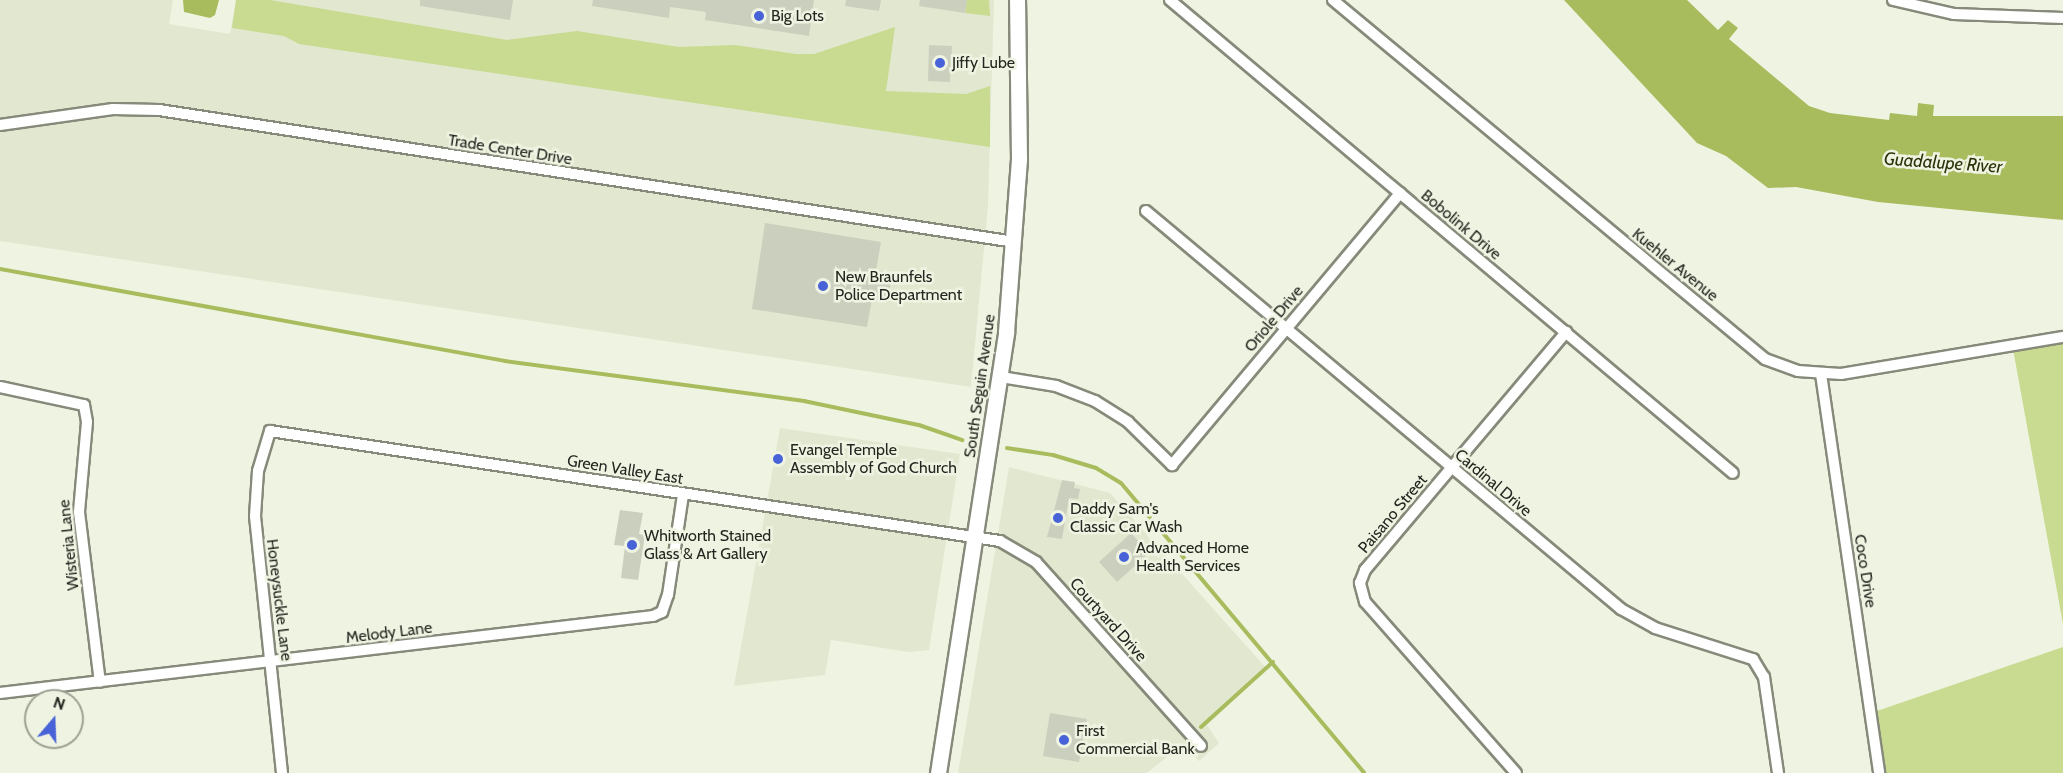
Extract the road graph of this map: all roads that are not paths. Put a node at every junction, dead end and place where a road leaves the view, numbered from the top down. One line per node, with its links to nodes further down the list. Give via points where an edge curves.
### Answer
1 (1017, 0): 9 (main road, South Seguin Avenue, via 1020,103)
2 (1170, 0): 7 (street, Bobolink Drive)
3 (1333, 0): 13 (street, Kuehler Avenue, via 1765,359)
4 (1893, 0): 5 (street, via 1954,14)
5 (2063, 18)
6 (0, 124): 9 (street, Trade Center Drive, via 113,109 159,110)
7 (1400, 193): 10 (street, Oriole Drive); 11 (street, Bobolink Drive)
8 (1146, 212): 10 (street, Cardinal Drive)
9 (1015, 242): 14 (main road, South Seguin Avenue)
10 (1286, 328): 14 (street, Oriole Drive, via 1172,465 1128,422 1095,401 1056,386); 17 (street, Cardinal Drive)
11 (1566, 332): 17 (street, Paisano Street); 18 (street, Bobolink Drive)
12 (2063, 337): 13 (street, Kuehler Avenue, via 1855,373)
13 (1821, 374): 29 (street, Coco Drive)
14 (1001, 376): 20 (main road, South Seguin Avenue)
15 (0, 387): 22 (street, Wisteria Lane, via 84,405 87,422 79,512)
16 (269, 432): 19 (street, Green Valley East); 21 (street, Honeysuckle Lane, via 256,478 255,516)
17 (1452, 468): 27 (street, Paisano Street, via 1365,570 1360,592); 28 (street, Cardinal Drive, via 1621,609 1655,628 1753,659 1764,677)
18 (1733, 473)
19 (683, 495): 20 (street, Green Valley East); 21 (street, Melody Lane, via 668,595 662,612 653,616)
20 (977, 537): 24 (street, Courtyard Drive, via 1000,541 1028,555); 26 (main road, South Seguin Avenue)
21 (272, 662): 22 (street, Melody Lane); 25 (street, Honeysuckle Lane)
22 (100, 682): 23 (street, Melody Lane)
23 (0, 693)
24 (1201, 746)
25 (282, 773)
26 (938, 773)
27 (1516, 773)
28 (1778, 773)
29 (1879, 773)

